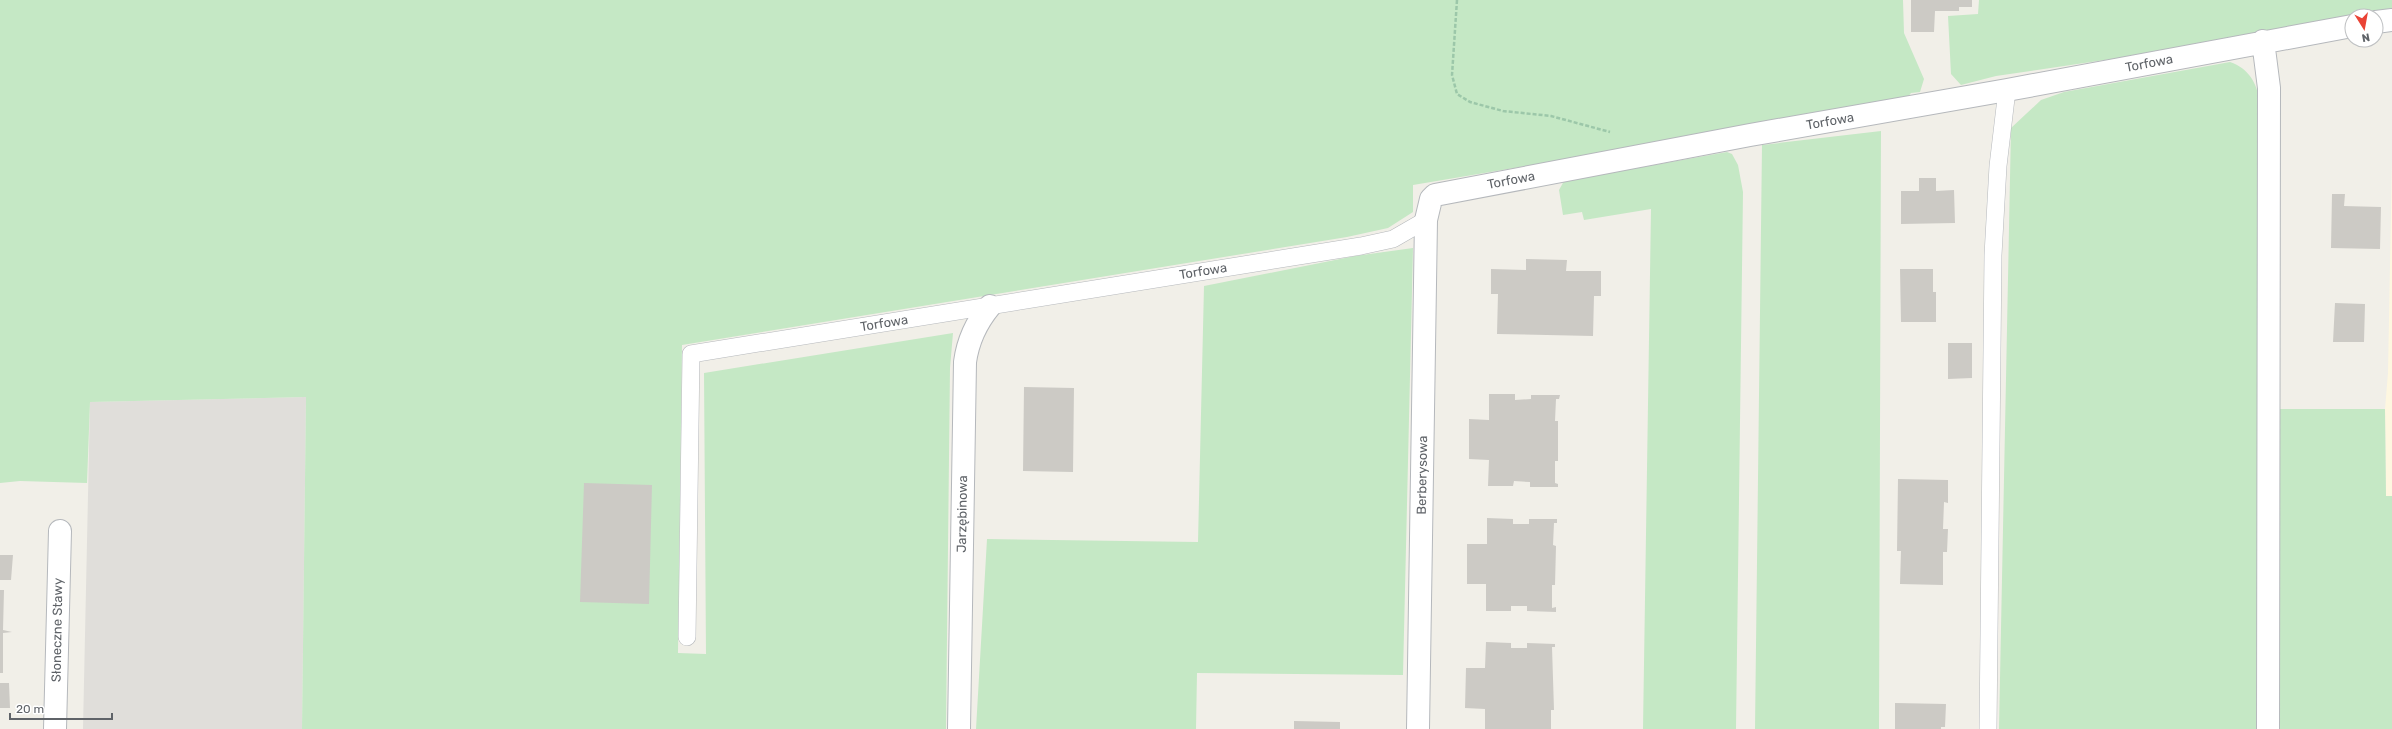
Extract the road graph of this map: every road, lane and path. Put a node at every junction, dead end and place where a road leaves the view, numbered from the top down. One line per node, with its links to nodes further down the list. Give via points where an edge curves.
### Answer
1 (1457, 0): 5 (path, via 1452,75 1458,94 1470,102 1503,111 1551,116 1588,127 1606,129 1626,144)
2 (2344, 27): 3 (street, Torfowa)
3 (2263, 41): 4 (street, Torfowa); 14 (street, via 2269,88)
4 (2007, 90): 5 (street, Torfowa); 13 (lane, via 1998,166 1993,255)
5 (1631, 157): 6 (street, Torfowa, via 1435,195 1431,199)
6 (1426, 220): 7 (lane, Torfowa, via 1404,234 1382,242); 12 (street, Berberysowa)
7 (990, 306): 9 (lane, Torfowa, via 691,354); 11 (street, Jarzębinowa, via 972,332 965,362)
8 (60, 531): 10 (street, Słoneczne Stawy)
9 (687, 637)
10 (55, 729)
11 (959, 729)
12 (1418, 729)
13 (1988, 729)
14 (2268, 729)

